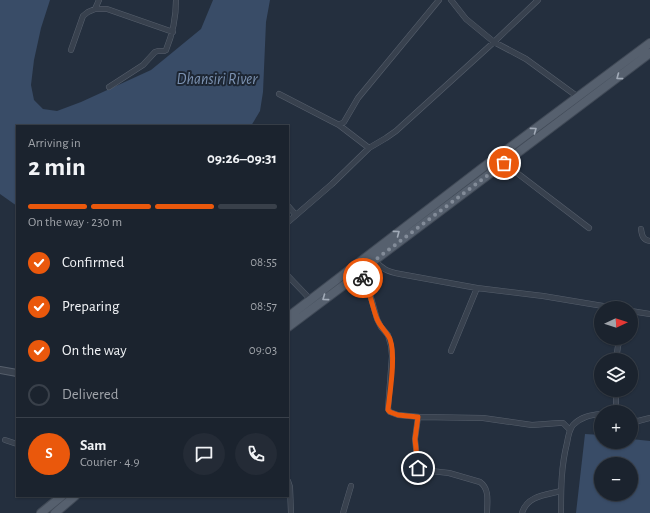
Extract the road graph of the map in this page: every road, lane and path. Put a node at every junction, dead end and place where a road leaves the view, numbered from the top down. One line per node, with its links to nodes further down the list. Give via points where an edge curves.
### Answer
1 (99, 0): 6 (street)
2 (176, 0): 7 (street)
3 (439, 0): 15 (street, via 358,98 344,122)
4 (451, 0): 8 (street, via 466,19)
5 (538, 0): 8 (street)
6 (95, 9): 7 (street, via 107,9); 10 (street, via 83,16)
7 (172, 32): 12 (street, via 164,51 155,52 136,71)
8 (494, 42): 14 (street, via 526,59); 16 (street, via 396,131)
9 (650, 43): 14 (main road)
10 (71, 50)
11 (650, 53): 17 (main road, one-way to 17)
12 (109, 86)
13 (279, 94): 15 (street)
14 (578, 97): 28 (main road, one-way to 14)
15 (339, 125): 16 (street)
16 (369, 148): 19 (street, via 332,184)
17 (504, 163): 21 (street); 24 (main road)
18 (289, 207): 19 (street)
19 (295, 214): 20 (street)
20 (289, 221)
21 (589, 228)
22 (641, 229): 23 (street, via 643,238)
23 (650, 241)
24 (375, 260): 25 (main road); 27 (street, via 388,271)
25 (360, 273): 33 (main road, one-way to 33); 38 (street, via 368,287 380,327 388,335 392,346 388,410 398,415)
26 (289, 277): 28 (street)
27 (477, 288): 29 (street); 34 (street)
28 (310, 299): 32 (main road)
29 (594, 304)
30 (638, 312): 31 (street)
31 (650, 314)
32 (289, 315)
33 (289, 326)
34 (451, 351)
35 (0, 370): 36 (street)
36 (16, 373)
37 (594, 415): 41 (street, via 585,416)
38 (418, 417): 41 (street, via 483,418 532,425 563,423); 53 (street, via 415,439 418,468 449,473 485,485)
39 (650, 418): 40 (street)
40 (638, 421)
41 (570, 430): 46 (street, via 563,458)
42 (5, 440): 43 (street)
43 (16, 444)
44 (289, 484): 51 (street)
45 (351, 486): 52 (street)
46 (561, 491): 54 (street, via 533,498); 55 (street)
47 (61, 497): 49 (main road)
48 (74, 497): 50 (main road)
49 (41, 513)
50 (55, 513)
51 (291, 513)
52 (343, 513)
53 (487, 513)
54 (522, 513)
55 (561, 513)

